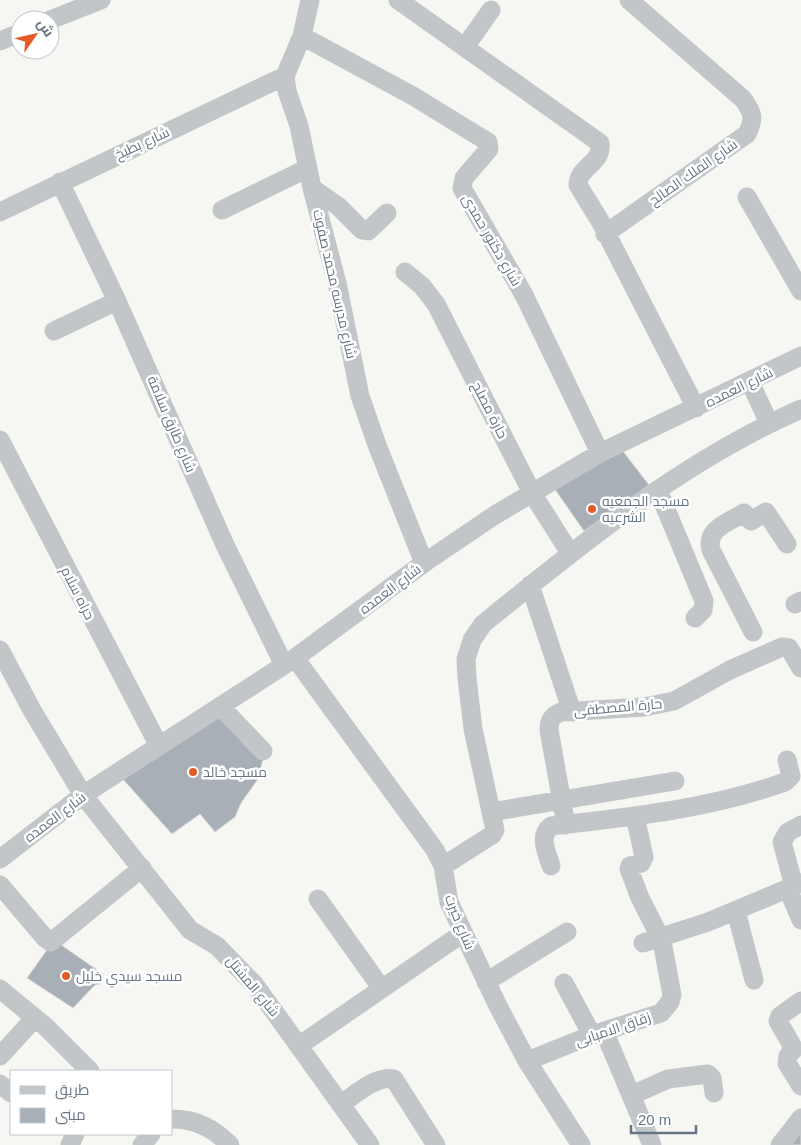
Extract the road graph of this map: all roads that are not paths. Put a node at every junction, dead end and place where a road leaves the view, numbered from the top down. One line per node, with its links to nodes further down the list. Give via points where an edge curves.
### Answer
1 (102, 0): 6 (street)
2 (310, 0): 7 (street)
3 (398, 0): 8 (street)
4 (629, 0): 17 (street, شارع الملك الصالح, via 743,98 751,109 753,122 747,134)
5 (490, 10): 8 (street)
6 (60, 16)
7 (302, 36): 9 (street); 28 (street, شارع دكتور حمدى, via 413,96 488,142 489,149 464,178 462,188 524,295)
8 (465, 47): 17 (street, via 600,143 598,158 582,173 578,184)
9 (285, 76): 10 (street, شارع مدرسه محمد صفوت); 11 (street, شارع بطيخ)
10 (308, 168): 12 (street, شارع مدرسه محمد صفوت); 14 (street)
11 (60, 182): 15 (street, شارع بطيخ); 20 (street, شارع طارق سلامة)
12 (312, 188): 16 (street, via 338,206 362,230 374,227); 35 (street, شارع مدرسه محمد صفوت, via 337,283 360,396)
13 (747, 197): 19 (street)
14 (222, 210)
15 (0, 212)
16 (386, 213)
17 (605, 234): 24 (street)
18 (405, 272): 30 (street, حارة مصلح, via 436,304)
19 (801, 291)
20 (118, 301): 21 (street); 40 (street, شارع طارق سلامة, via 225,545)
21 (54, 332)
22 (801, 356): 23 (street, شارع العمده)
23 (750, 382): 24 (street, شارع العمده); 26 (street)
24 (696, 408): 28 (street, شارع العمده)
25 (801, 409): 26 (street)
26 (769, 423): 29 (street)
27 (0, 440): 44 (street, حراه سلام)
28 (600, 453): 30 (street, شارع العمده)
29 (658, 490): 33 (street); 34 (street)
30 (532, 493): 33 (street, حارة مصلح); 35 (street, شارع العمده)
31 (787, 544): 32 (street, via 767,512 751,521 745,513 714,531 710,537)
32 (711, 550): 34 (street); 38 (street)
33 (570, 553): 36 (street)
34 (688, 561): 37 (street, via 704,601 703,610)
35 (424, 563): 40 (street, شارع العمده)
36 (530, 585): 43 (street); 50 (street, via 483,624 472,640 466,659 473,729)
37 (695, 618)
38 (753, 632)
39 (0, 650): 48 (street)
40 (290, 662): 42 (street, شارع العمده); 55 (street, شارع خيرت, via 423,831)
41 (801, 668): 43 (street, حارة المصطفى, via 789,648 782,647 730,670 674,701 644,707)
42 (220, 706): 44 (street, شارع العمده); 45 (street)
43 (572, 712): 49 (street, حارة المصطفى, via 554,716 549,722)
44 (159, 746): 48 (street, شارع العمده)
45 (263, 751)
46 (787, 760): 51 (street, via 791,776 785,782 725,801)
47 (675, 780): 49 (street)
48 (83, 795): 54 (street, شارع العمده); 57 (street, شارع المشتل)
49 (561, 799): 50 (street); 52 (street, حارة المصطفى)
50 (491, 812): 55 (street, via 494,833)
51 (635, 816): 52 (street); 65 (street, زقاق الامبابى, via 644,857 641,863 629,869)
52 (566, 825): 56 (street, via 550,826 545,830 543,836)
53 (801, 825): 59 (street, via 788,832 782,842)
54 (0, 859)
55 (443, 866): 64 (street, شارع خيرت, via 449,902)
56 (551, 866)
57 (142, 868): 58 (street, via 51,942); 75 (street, شارع المشتل, via 190,930 217,946 237,964)
58 (0, 885)
59 (794, 886): 61 (street); 62 (street)
60 (318, 898): 70 (street)
61 (736, 912): 65 (street); 66 (street)
62 (801, 920)
63 (567, 932): 67 (street)
64 (463, 933): 67 (street, شارع خيرت); 70 (street)
65 (652, 940): 73 (street, زقاق الامبابى, via 665,951 672,995 670,1002 661,1013)
66 (754, 980)
67 (486, 982): 77 (street, شارع خيرت)
68 (564, 983): 73 (street)
69 (0, 989): 72 (street)
70 (382, 989): 75 (street)
71 (801, 1001): 74 (street, via 780,1016 779,1024)
72 (35, 1018): 76 (street); 78 (street)
73 (598, 1033): 77 (street, زقاق الامبابى); 83 (street)
74 (797, 1043): 80 (street, via 787,1062)
75 (300, 1045): 84 (street, شارع المشتل)
76 (0, 1056)
77 (528, 1061): 92 (street, شارع خيرت)
78 (89, 1070)
79 (0, 1084): 81 (street)
80 (801, 1086)
81 (10, 1092)
82 (714, 1093): 83 (street, via 712,1078 708,1074 668,1079)
83 (632, 1095): 93 (street)
84 (341, 1104): 90 (street, شارع المشتل); 91 (street, via 379,1080 386,1077 394,1079)
85 (172, 1118): 89 (street, via 196,1122 212,1129)
86 (801, 1118): 94 (street)
87 (150, 1135): 88 (street)
88 (142, 1145)
89 (230, 1145)
90 (370, 1145)
91 (436, 1145)
92 (581, 1145)
93 (652, 1145)
94 (780, 1145)

